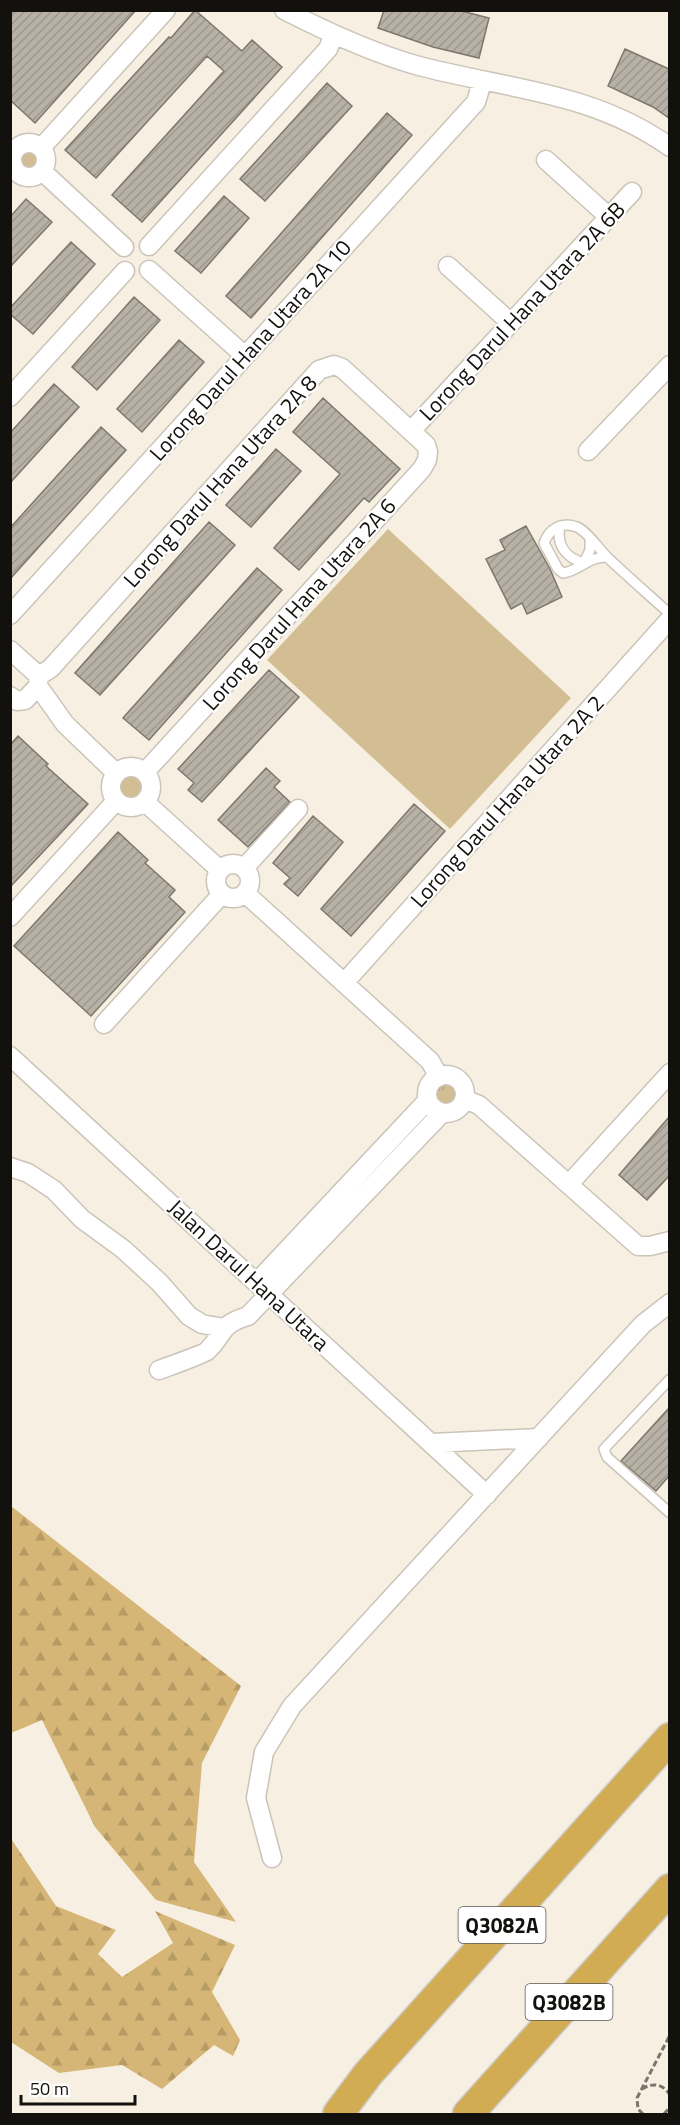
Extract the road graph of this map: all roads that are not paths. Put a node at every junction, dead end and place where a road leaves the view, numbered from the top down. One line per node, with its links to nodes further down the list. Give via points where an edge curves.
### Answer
1 (166, 10): 7 (street)
2 (284, 10): 3 (street)
3 (333, 36): 4 (street, via 416,65); 13 (street, via 328,48)
4 (482, 81): 6 (street, via 600,109); 19 (street, Lorong Darul Hana Utara 2A 10, via 476,102)
5 (14, 146): 7 (street, via 32,143); 10 (street)
6 (669, 147)
7 (41, 148): 9 (street, via 46,159)
8 (546, 160): 12 (street)
9 (42, 171): 10 (street, via 29,177); 14 (street)
10 (14, 177)
11 (632, 192): 12 (street, Lorong Darul Hana Utara 2A 6B)
12 (609, 216): 18 (street, Lorong Darul Hana Utara 2A 6B)
13 (149, 246): 14 (street, via 134,242); 16 (street, via 153,257)
14 (124, 247): 17 (street, via 120,258)
15 (448, 266): 18 (street)
16 (149, 270): 17 (street, via 138,275); 19 (street)
17 (125, 271): 21 (street)
18 (511, 323): 22 (street, Lorong Darul Hana Utara 2A 6B)
19 (245, 356): 29 (street, Lorong Darul Hana Utara 2A 10)
20 (669, 365): 23 (street)
21 (10, 397)
22 (411, 431): 32 (street, Lorong Darul Hana Utara 2A 8, via 342,368 334,365 319,370); 35 (street, Lorong Darul Hana Utara 2A 6, via 426,444 427,460 422,469)
23 (588, 451)
24 (560, 526): 25 (lane, via 580,529); 27 (lane, via 558,538 567,555); 27 (lane, via 547,534 544,543 558,569 563,573)
25 (590, 539): 26 (lane); 27 (lane)
26 (607, 557): 27 (lane); 28 (lane)
27 (584, 563)
28 (669, 614)
29 (10, 615)
30 (669, 619): 45 (street, Lorong Darul Hana Utara 2A 2)
31 (10, 650): 32 (street)
32 (38, 681): 33 (street, Lorong Darul Hana Utara 2A 8); 34 (street)
33 (16, 703): 34 (street)
34 (65, 724): 36 (street)
35 (145, 772): 36 (street, via 128,767); 38 (street, via 151,787)
36 (116, 773): 37 (street, via 110,785)
37 (116, 801): 38 (street, via 129,808); 44 (street)
38 (145, 802): 41 (street)
39 (298, 809): 40 (street)
40 (244, 868): 41 (street, via 234,864); 42 (street, via 249,878)
41 (220, 870): 43 (street, via 216,881)
42 (245, 893): 43 (street, via 235,898); 45 (street)
43 (222, 894): 46 (street)
44 (10, 917)
45 (344, 982): 49 (street, via 430,1060)
46 (104, 1024)
47 (10, 1056): 56 (street, Jalan Darul Hana Utara)
48 (669, 1073): 54 (street)
49 (439, 1077): 50 (street, via 448,1075 459,1080); 51 (street, via 428,1087)
50 (464, 1099): 52 (street, via 455,1111); 54 (street, via 479,1105)
51 (428, 1100): 52 (street); 56 (street)
52 (442, 1113): 56 (street)
53 (10, 1167): 58 (street, via 28,1173 54,1190 82,1219 159,1281 189,1316 202,1324)
54 (569, 1184): 55 (street, via 638,1246)
55 (669, 1240)
56 (264, 1288): 58 (street, via 248,1316); 62 (street, Jalan Darul Hana Utara)
57 (669, 1303): 61 (street, via 643,1324)
58 (224, 1328): 59 (street, via 206,1353)
59 (159, 1370)
60 (669, 1379): 64 (lane, via 604,1449 607,1457)
61 (539, 1438): 62 (street); 63 (street)
62 (432, 1443): 63 (street, Jalan Darul Hana Utara)
63 (487, 1495): 66 (street, via 292,1706 264,1752 256,1797)
64 (669, 1513)
65 (669, 1738): 68 (highway, Q3082A, via 368,2074)
66 (272, 1858)
67 (669, 1889): 69 (highway, Q3082B)
68 (338, 2115)
69 (468, 2115)

